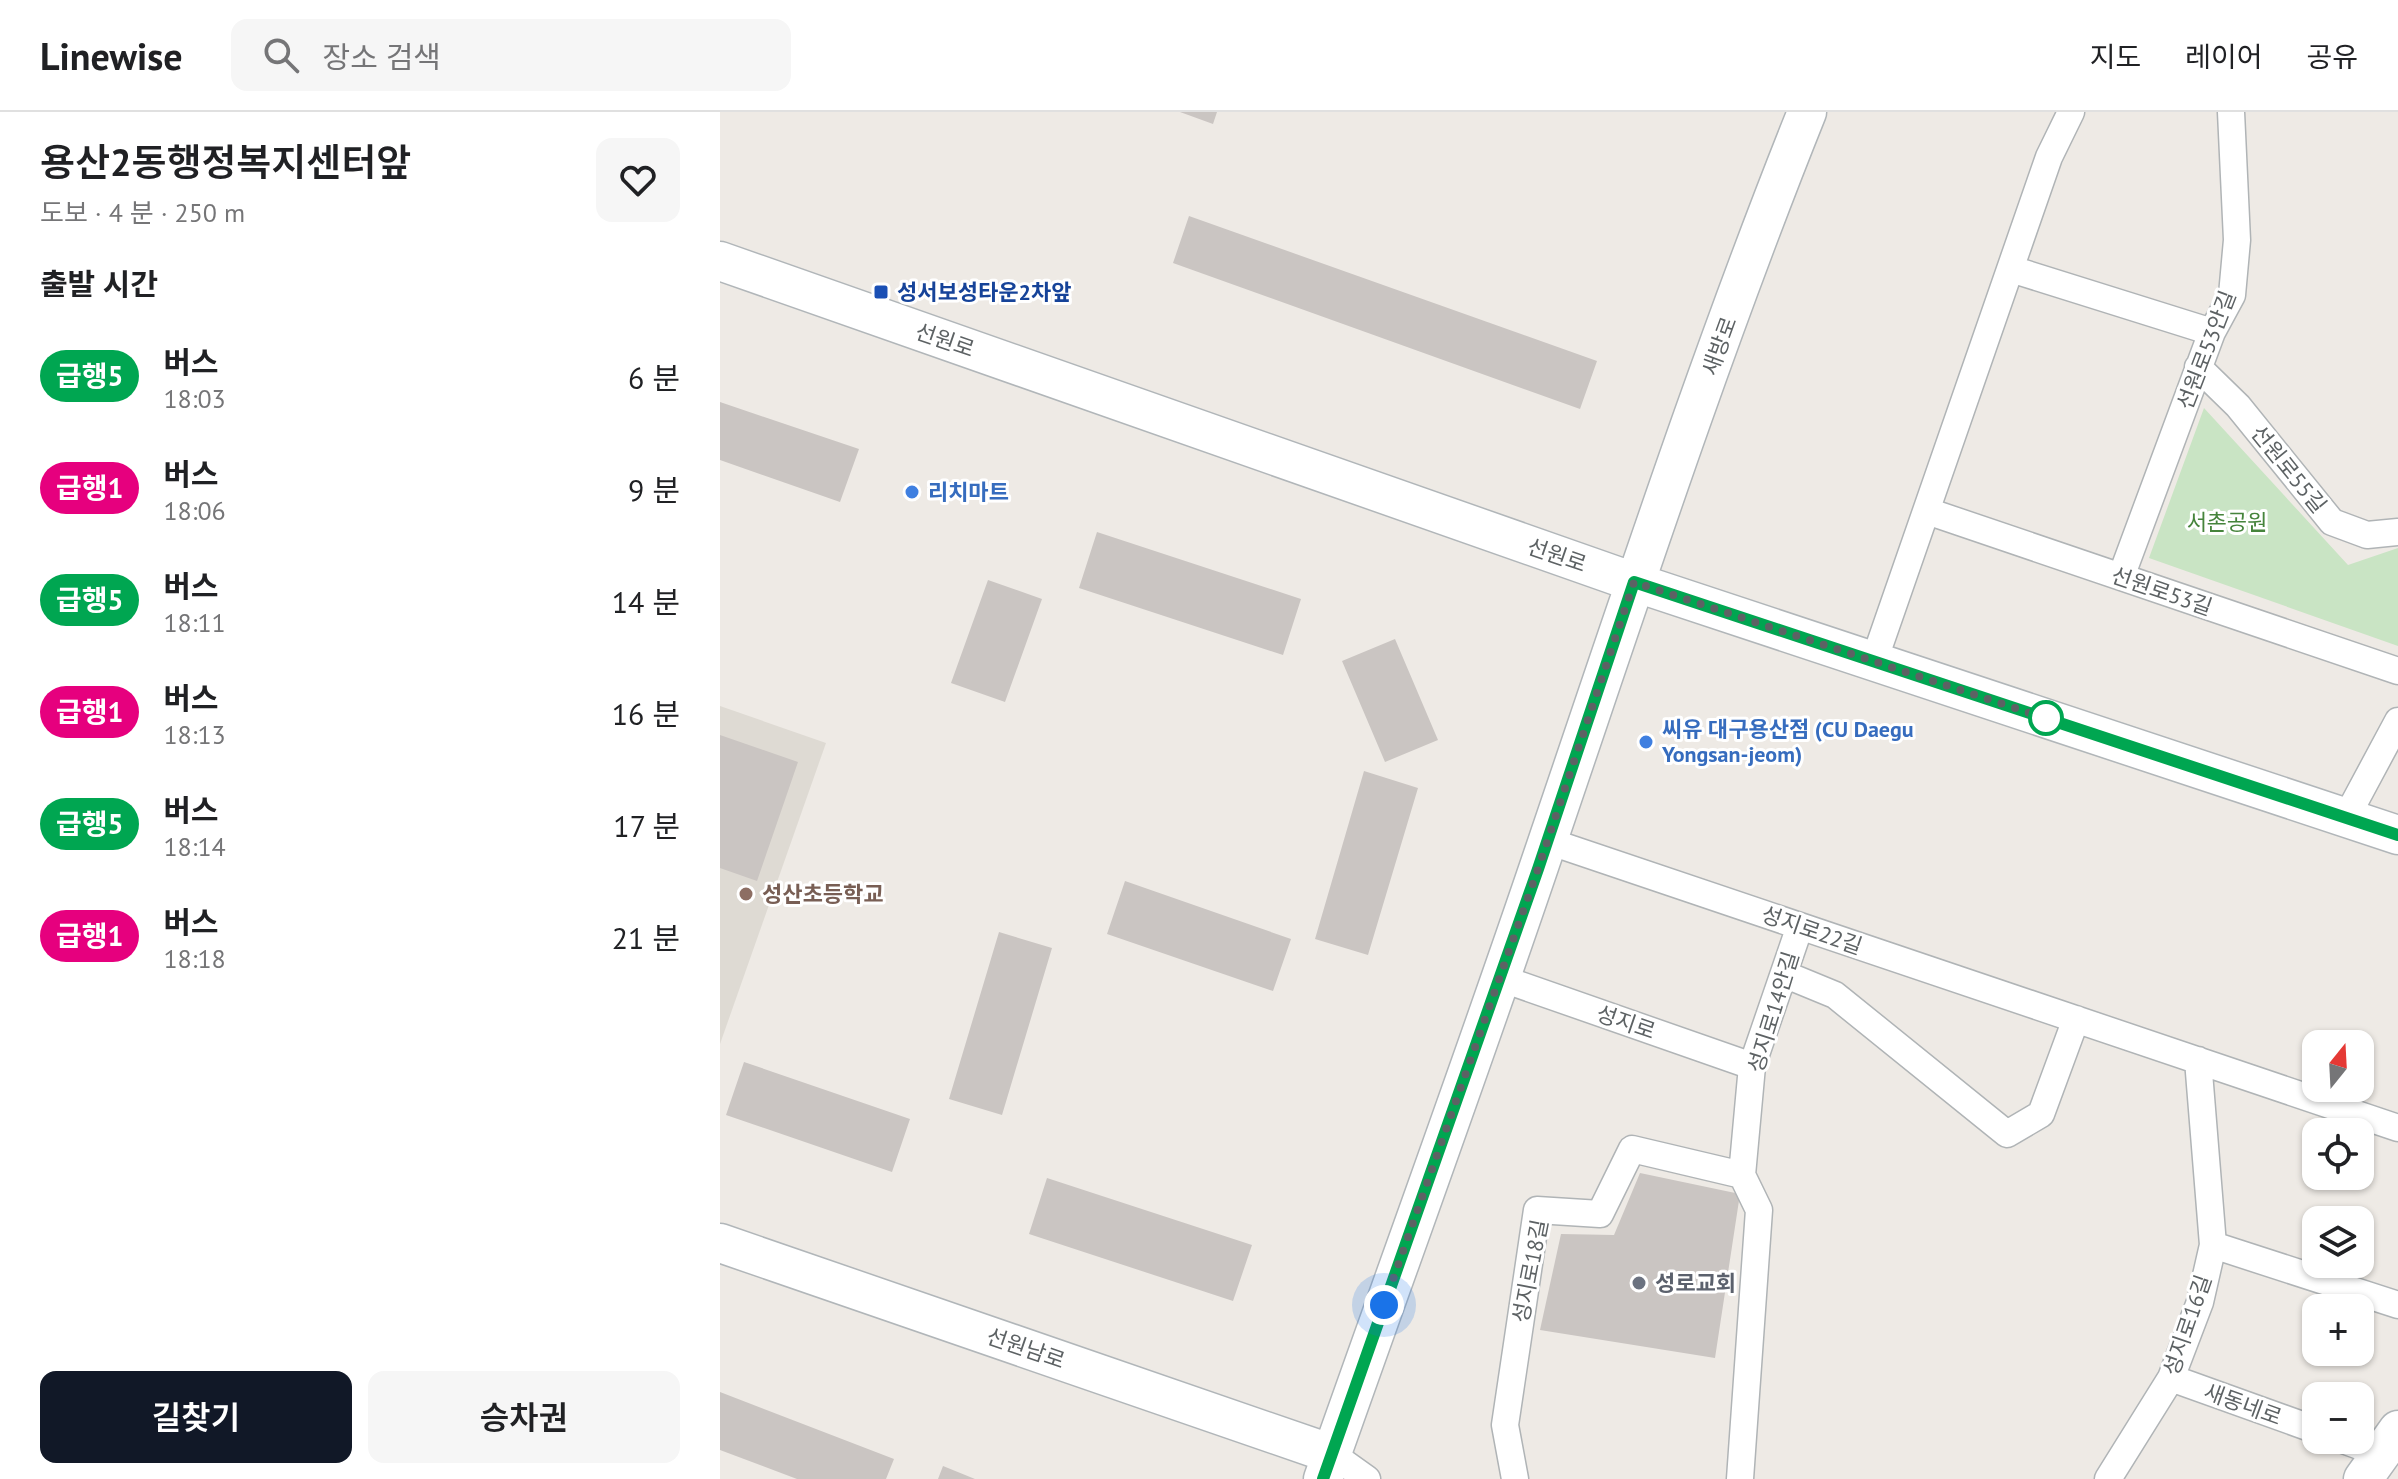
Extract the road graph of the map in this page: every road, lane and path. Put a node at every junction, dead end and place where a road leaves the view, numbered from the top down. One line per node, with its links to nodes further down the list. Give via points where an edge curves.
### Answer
1 (1807, 112): 11 (main road, 새방로)
2 (2071, 112): 5 (street, via 2049,157)
3 (2231, 112): 6 (street, 선원로53안길, via 2237,240 2232,295)
4 (720, 261): 11 (main road, 선원로)
5 (2011, 269): 6 (street); 8 (street)
6 (2212, 332): 7 (street, 선원로53안길)
7 (2198, 367): 9 (street, 선원로55길, via 2238,406 2332,522 2367,535); 10 (street, 선원로53안길)
8 (1927, 511): 10 (street, 선원로53길); 12 (street)
9 (2398, 532)
10 (2121, 577): 13 (street, 선원로53길)
11 (1634, 582): 12 (main road, 선원로); 17 (main road)
12 (1874, 661): 15 (main road, 선원로)
13 (2398, 671)
14 (2398, 721): 15 (street)
15 (2346, 818): 16 (main road, 선원로)
16 (2398, 835)
17 (1548, 841): 18 (street, 성지로22길); 20 (main road)
18 (1800, 926): 19 (street, 성지로14안길); 21 (street, 성지로22길)
19 (1784, 974): 21 (street, via 1835,995 2007,1134 2041,1114); 23 (street, 성지로14안길)
20 (1500, 978): 23 (street, 성지로); 31 (main road)
21 (2076, 1019): 22 (street, 성지로22길)
22 (2198, 1060): 24 (street, 성지로22길); 27 (street, 성지로16길)
23 (1752, 1066): 25 (street, 성지로14안길)
24 (2396, 1122)
25 (1742, 1175): 33 (street, 성지로18길, via 1632,1149 1600,1214 1537,1210 1505,1425); 34 (street, via 1759,1210)
26 (720, 1243): 31 (main road, 선원남로)
27 (2213, 1245): 28 (street); 29 (street, 성지로16길, via 2200,1302)
28 (2398, 1305)
29 (2171, 1378): 30 (street, 새동네로); 35 (street, 성지로16길)
30 (2302, 1425)
31 (1328, 1466): 32 (street)
32 (1367, 1479)
33 (1515, 1479)
34 (1740, 1479)
35 (2108, 1479)

